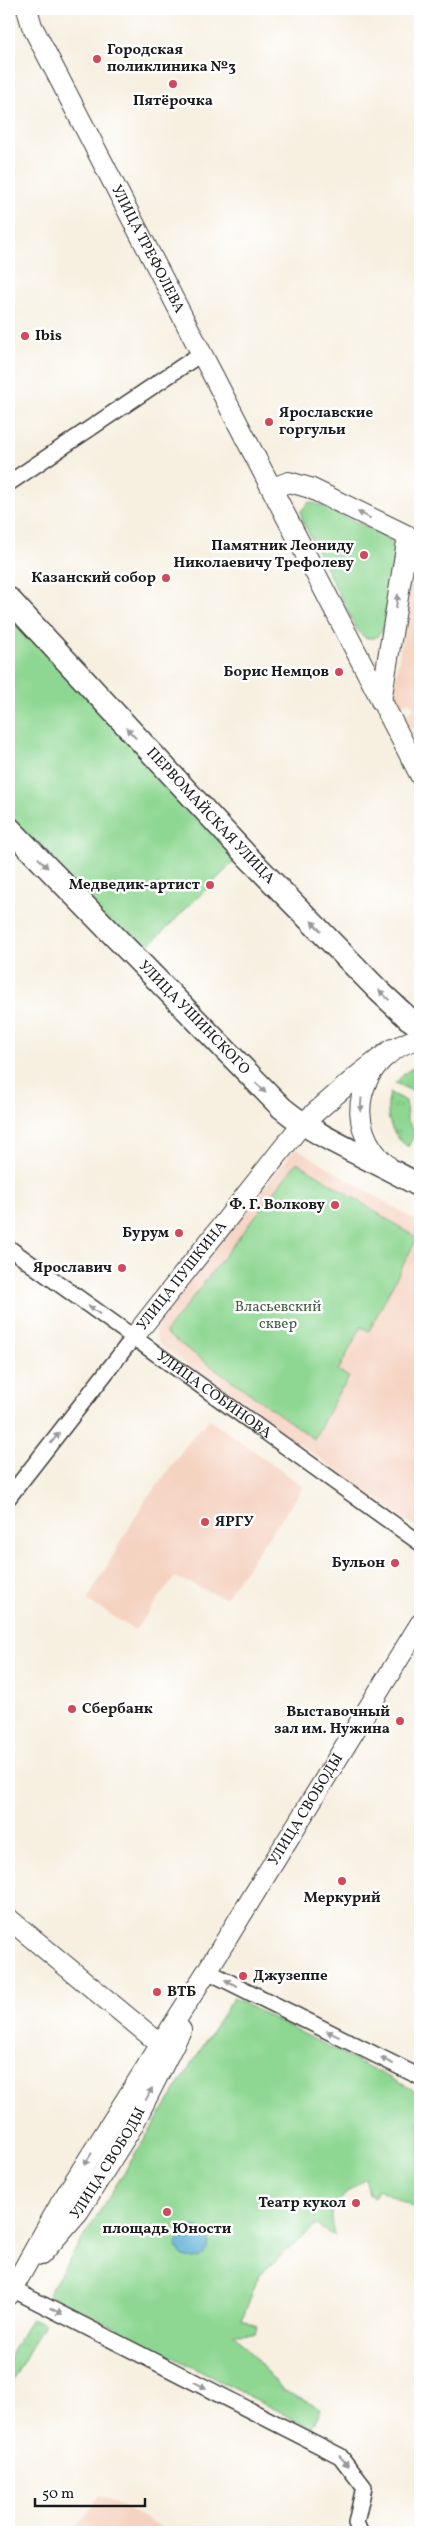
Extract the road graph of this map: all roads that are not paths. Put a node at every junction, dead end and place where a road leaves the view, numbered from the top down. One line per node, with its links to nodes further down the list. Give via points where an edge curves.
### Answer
1 (27, 9): 2 (street, УЛИЦА ТРЕФОЛЕВА, via 32,26)
2 (202, 353): 3 (street); 4 (street, УЛИЦА ТРЕФОЛЕВА)
3 (9, 483)
4 (272, 488): 5 (street, one-way to 4, via 310,488 289,482); 8 (street, УЛИЦА ТРЕФОЛЕВА)
5 (413, 544): 7 (street, one-way to 5)
6 (9, 599): 12 (main road, ПЕРВОМАЙСКАЯ УЛИЦА, one-way to 6, via 379,991 248,856)
7 (393, 630): 8 (street, via 385,643 372,649 359,648); 9 (street)
8 (349, 639): 9 (street, УЛИЦА ТРЕФОЛЕВА)
9 (381, 701): 10 (street, УЛИЦА ТРЕФОЛЕВА)
10 (420, 775)
11 (9, 828): 15 (main road, УЛИЦА УШИНСКОГО, one-way to 15, via 260,1088)
12 (420, 1026)
13 (420, 1038): 14 (street)
14 (392, 1049): 15 (street, УЛИЦА ПУШКИНА); 16 (street, one-way to 16, via 369,1074 360,1107 361,1124 376,1154 388,1166)
15 (302, 1124): 16 (main road, УЛИЦА УШИНСКОГО, via 321,1137); 18 (street, УЛИЦА ПУШКИНА)
16 (414, 1180)
17 (9, 1248): 18 (street, УЛИЦА СОБИНОВА, one-way to 17)
18 (133, 1338): 19 (street, УЛИЦА ПУШКИНА, one-way to 18); 20 (street, УЛИЦА СОБИНОВА)
19 (9, 1497)
20 (420, 1543)
21 (420, 1624): 23 (street, УЛИЦА СВОБОДЫ)
22 (9, 1919): 24 (street)
23 (207, 1971): 24 (street, УЛИЦА СВОБОДЫ); 25 (street, one-way to 23)
24 (169, 2041): 26 (street, УЛИЦА СВОБОДЫ, one-way to 26); 27 (street, УЛИЦА СВОБОДЫ, one-way to 24, via 132,2126 164,2066)
25 (420, 2077)
26 (62, 2201): 27 (street); 28 (street, УЛИЦА СВОБОДЫ)
27 (79, 2211): 28 (street, УЛИЦА СВОБОДЫ)
28 (11, 2292): 29 (street, one-way to 29, via 340,2456 364,2486 356,2523)
29 (360, 2532)

